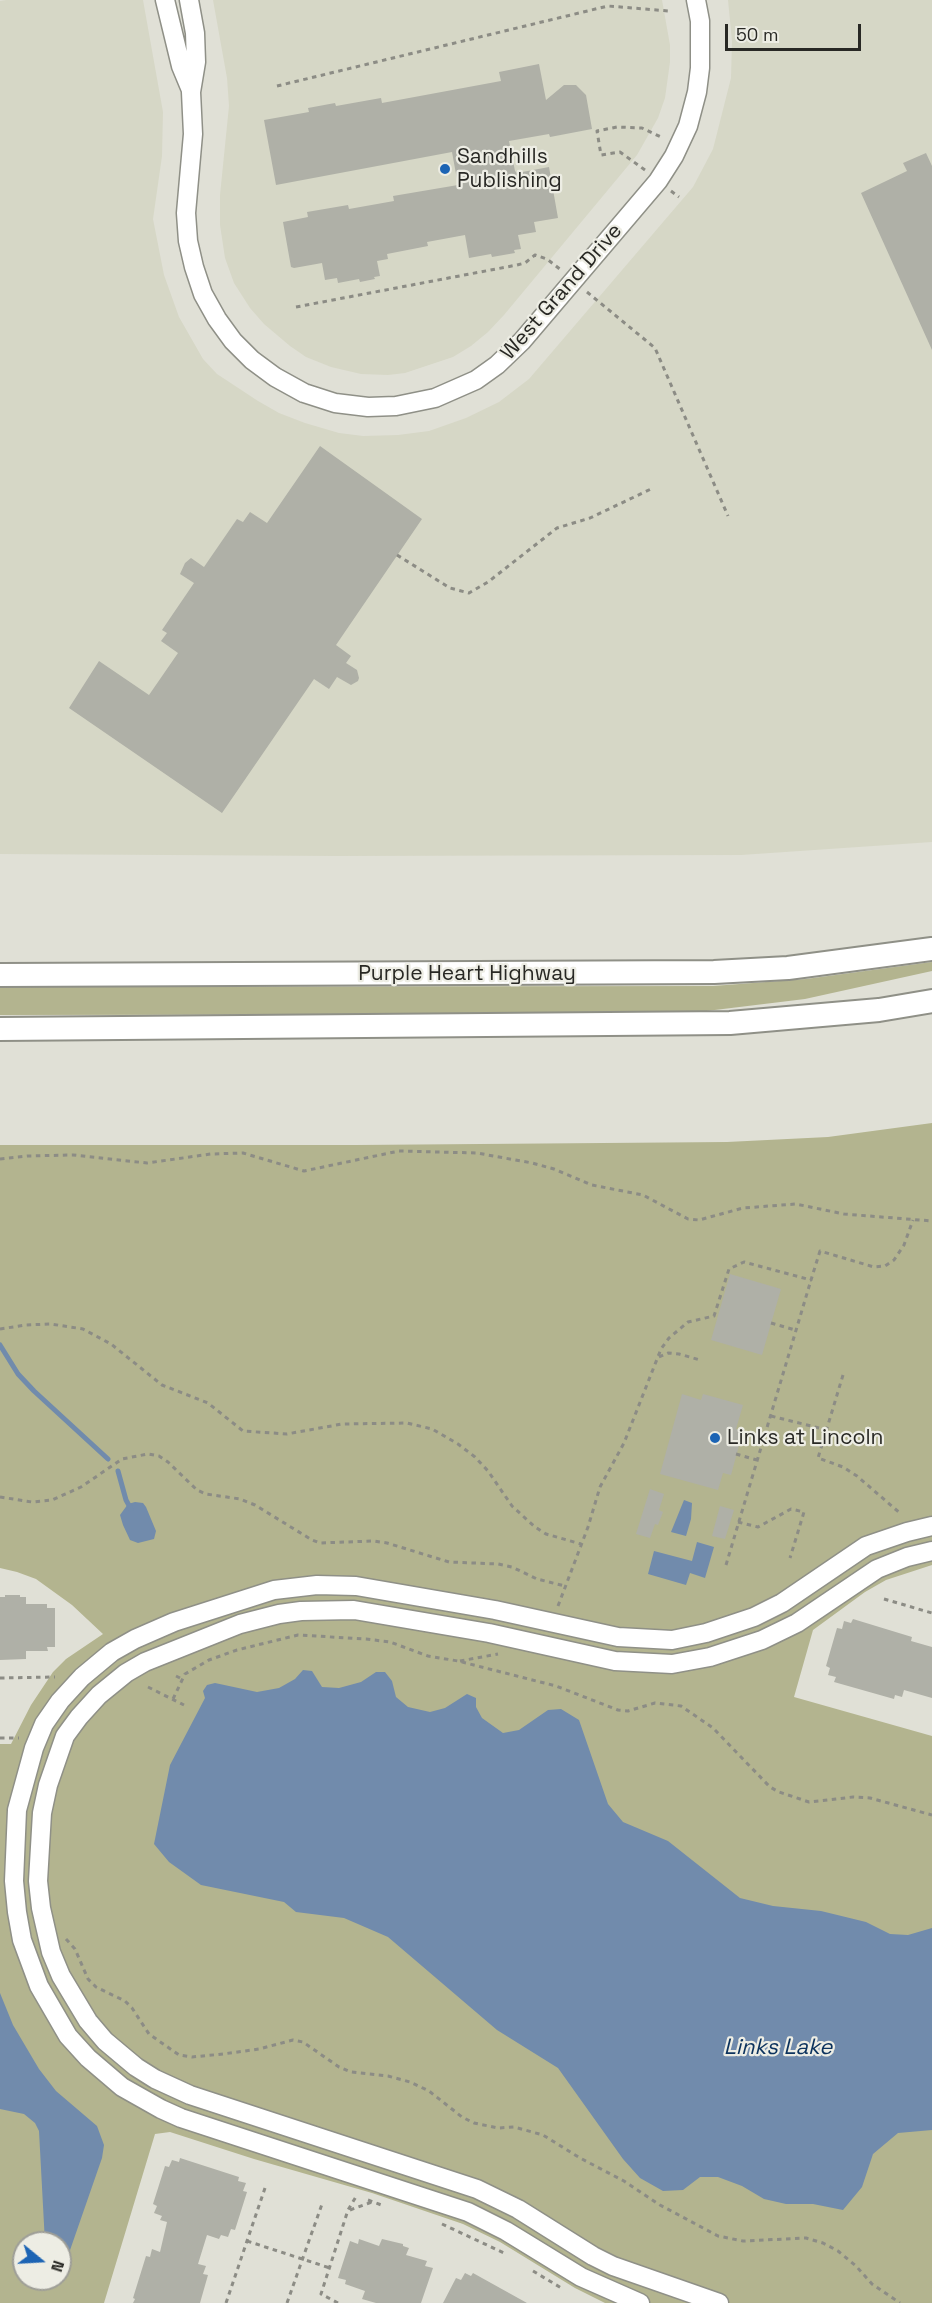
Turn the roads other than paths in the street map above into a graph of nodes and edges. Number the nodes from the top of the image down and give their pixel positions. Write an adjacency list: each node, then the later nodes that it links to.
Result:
1 (165, 0): 4 (street, West Grand Drive)
2 (189, 0): 4 (street, West Grand Drive)
3 (696, 0): 4 (street, West Grand Drive)
4 (192, 92)
5 (932, 949): 6 (main road, Purple Heart Highway)
6 (0, 975)
7 (932, 1001): 8 (main road)
8 (0, 1029)
9 (932, 1526): 15 (street)
10 (932, 1551): 16 (street)
11 (234, 1601): 12 (street); 13 (street); 18 (street)
12 (459, 1603): 14 (street); 15 (street)
13 (240, 1624): 14 (street); 17 (street)
14 (453, 1627): 16 (street)
15 (672, 1640): 16 (street)
16 (672, 1664)
17 (145, 2072): 18 (street); 20 (street)
18 (132, 2093): 19 (street)
19 (640, 2303)
20 (719, 2303)

